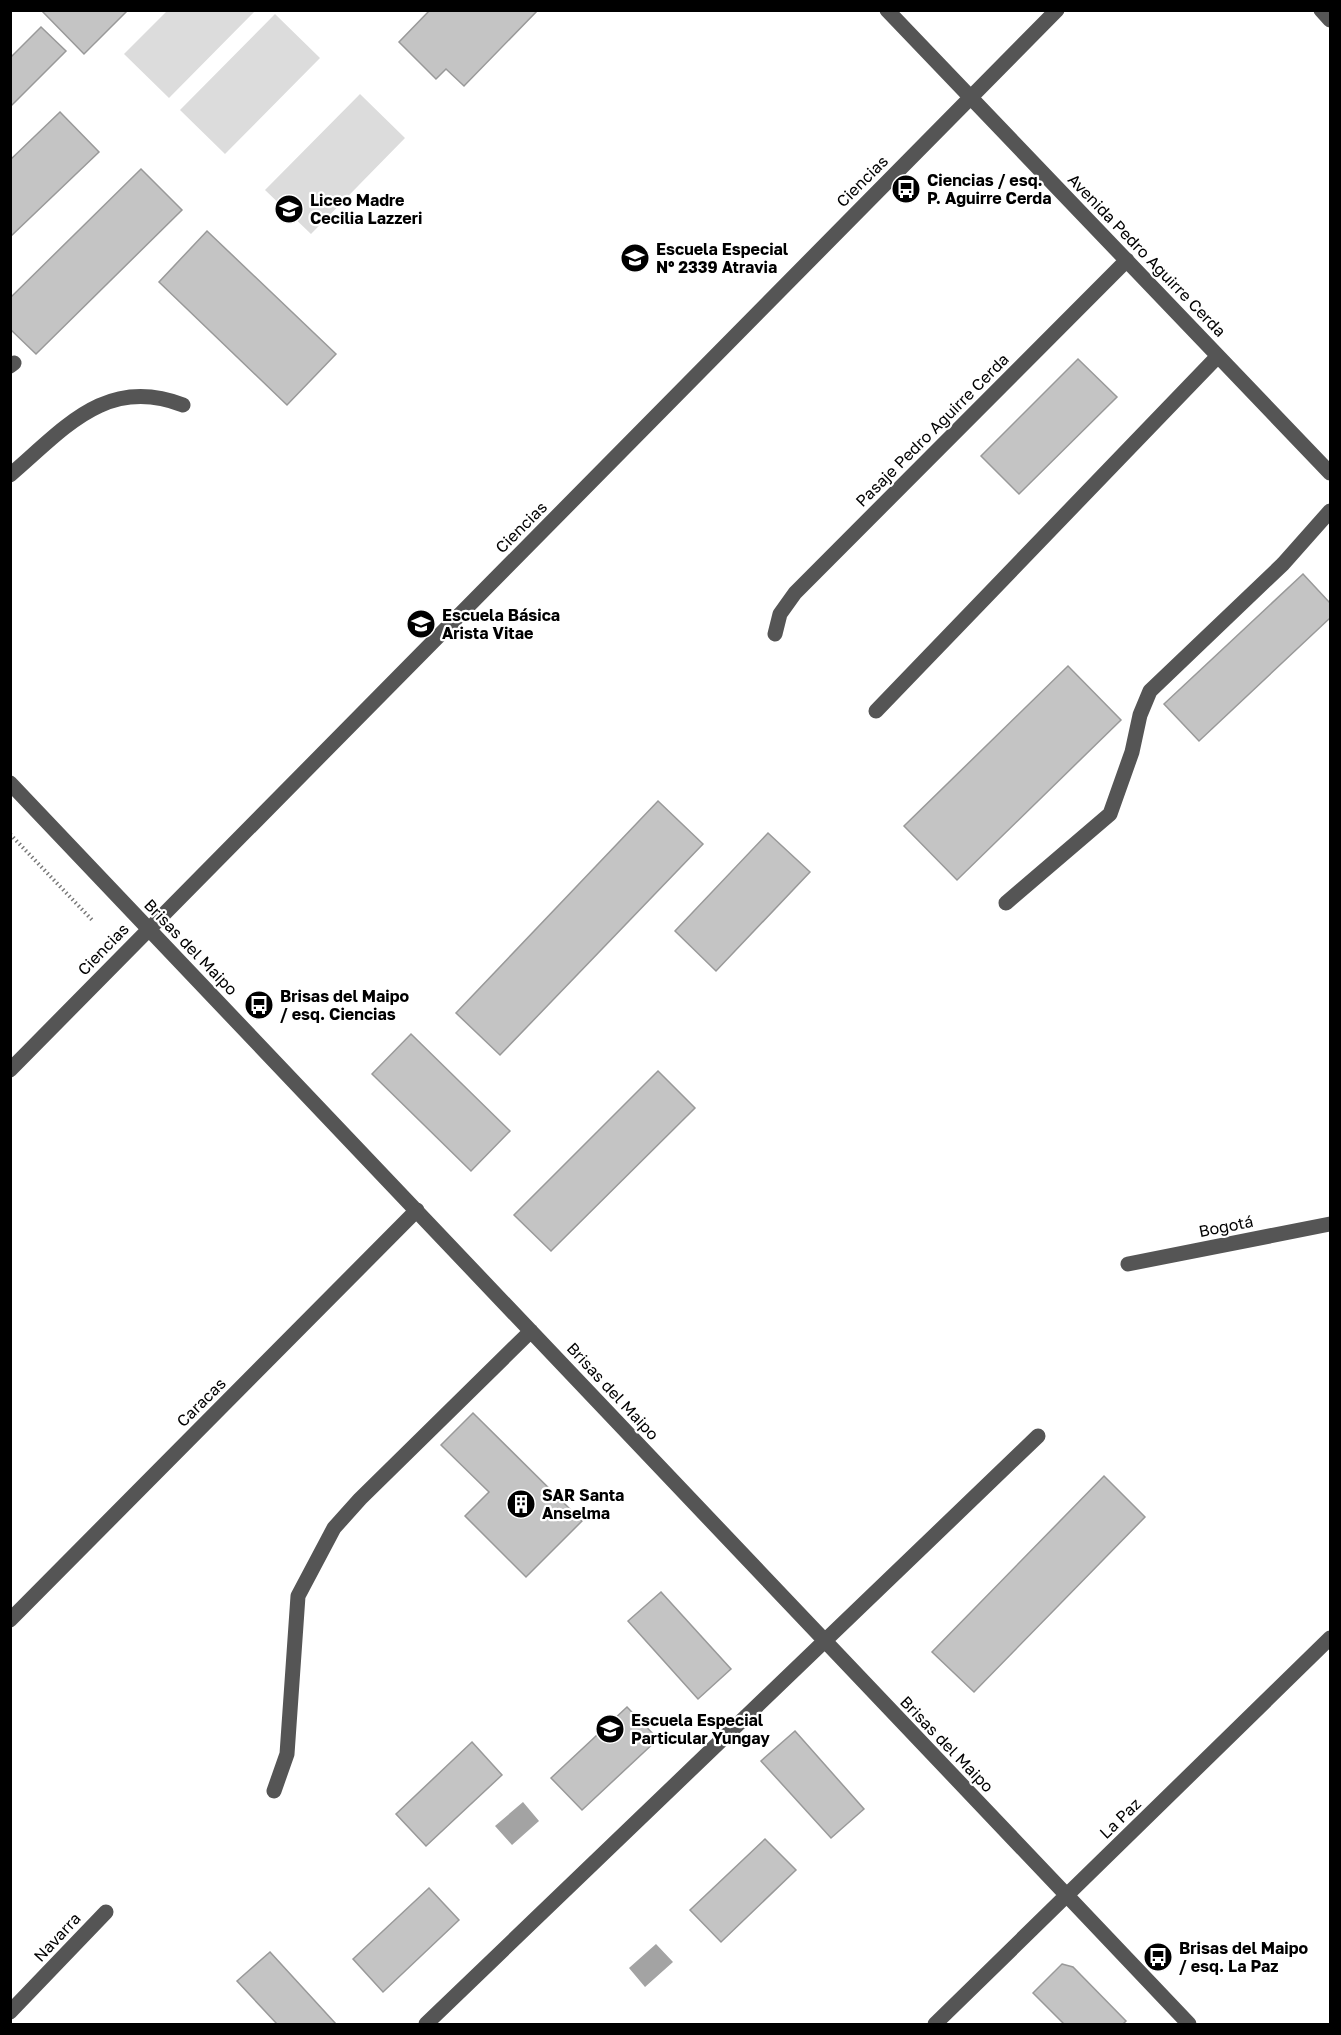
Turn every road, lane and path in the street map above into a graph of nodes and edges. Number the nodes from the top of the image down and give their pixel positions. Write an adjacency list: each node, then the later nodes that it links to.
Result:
1 (887, 10): 5 (street, Avenida Pedro Aguirre Cerda)
2 (1057, 10): 5 (street, Ciencias)
3 (1321, 10): 4 (street)
4 (1330, 20)
5 (971, 98): 6 (street, Avenida Pedro Aguirre Cerda); 18 (street, Ciencias)
6 (1127, 260): 7 (street, Avenida Pedro Aguirre Cerda); 12 (street, Pasaje Pedro Aguirre Cerda)
7 (1218, 356): 9 (street, Avenida Pedro Aguirre Cerda); 13 (street)
8 (183, 405): 10 (street)
9 (1330, 473)
10 (10, 475)
11 (1330, 511): 16 (street)
12 (775, 634)
13 (876, 711)
14 (10, 783): 18 (street, Brisas del Maipo)
15 (10, 834): 17 (path)
16 (1006, 903)
17 (93, 921)
18 (148, 928): 19 (street, Ciencias); 20 (street, Brisas del Maipo)
19 (10, 1070)
20 (417, 1210): 23 (street, Brisas del Maipo); 25 (street, Caracas)
21 (1330, 1224): 22 (street, Bogotá)
22 (1128, 1264)
23 (531, 1331): 27 (street, Brisas del Maipo); 28 (street)
24 (1038, 1436): 27 (street)
25 (10, 1620)
26 (1330, 1638): 29 (street, La Paz)
27 (825, 1641): 29 (street, Brisas del Maipo); 32 (street)
28 (274, 1791)
29 (1066, 1896): 33 (street, La Paz); 34 (street, Brisas del Maipo)
30 (106, 1912): 31 (street, Navarra)
31 (10, 2012)
32 (426, 2025)
33 (935, 2025)
34 (1189, 2025)

